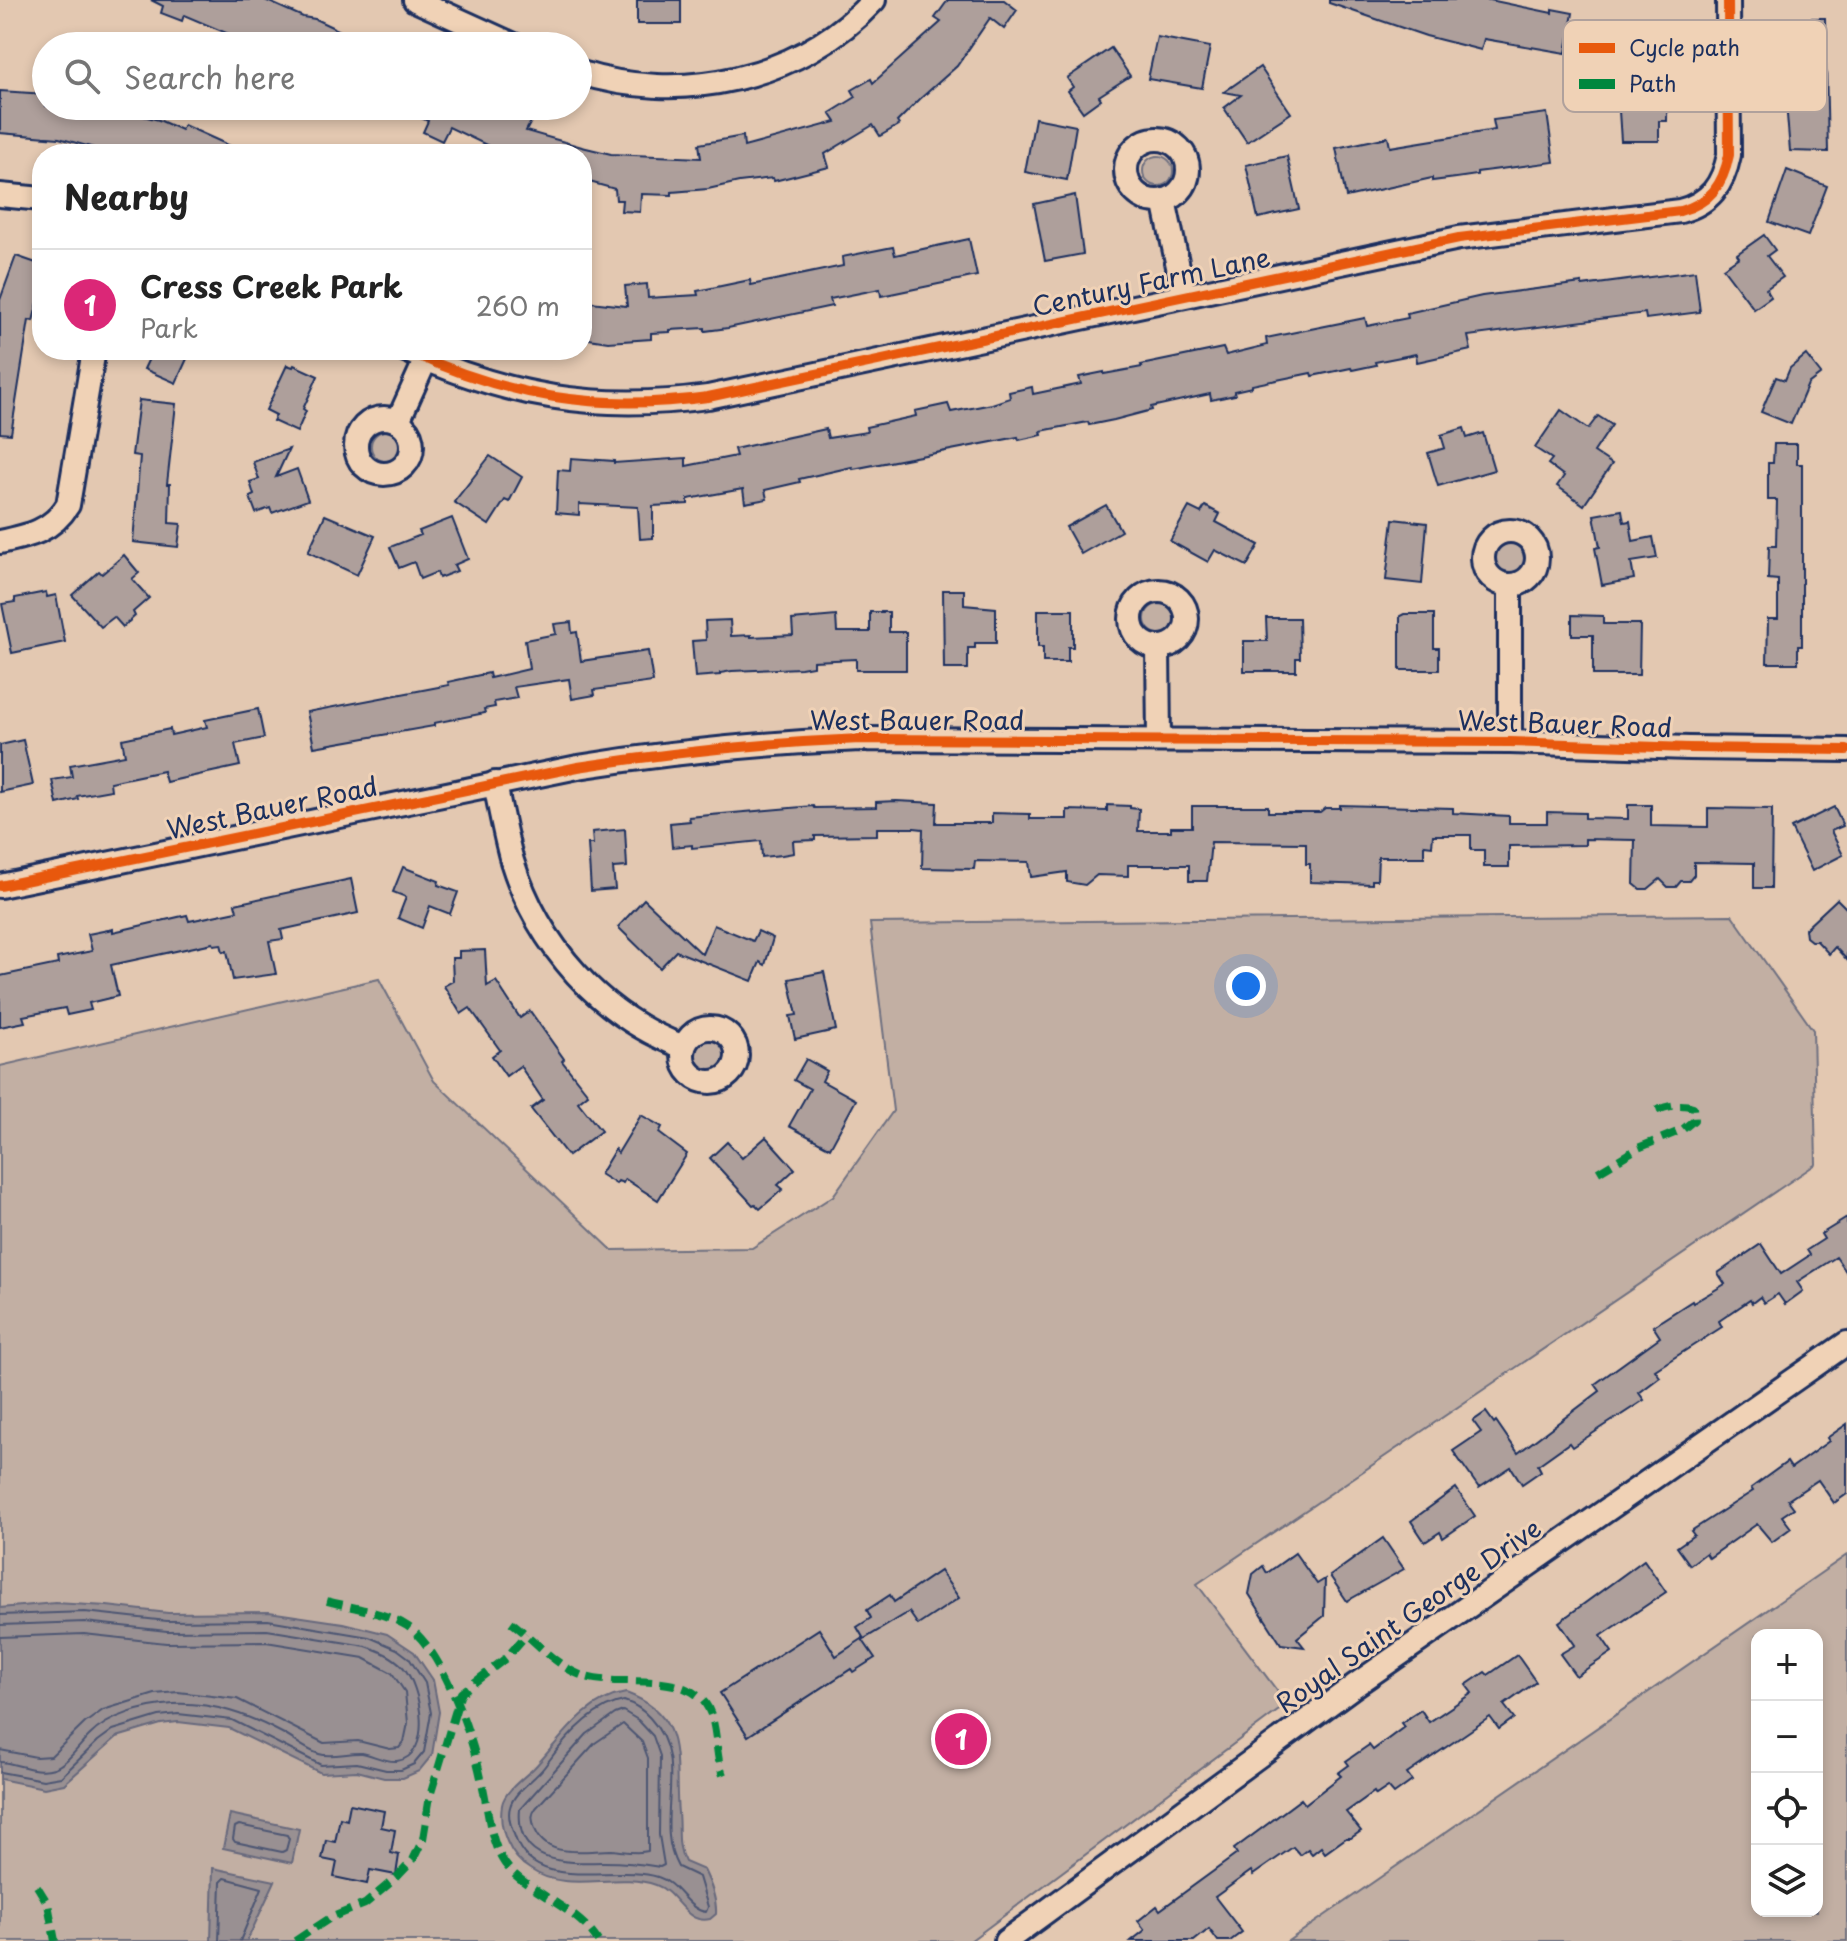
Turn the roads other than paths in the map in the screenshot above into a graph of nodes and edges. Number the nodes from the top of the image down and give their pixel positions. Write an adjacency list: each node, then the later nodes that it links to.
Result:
1 (415, 0): 5 (street)
2 (874, 0): 6 (street)
3 (1728, 0): 4 (street, Century Farm Lane)
4 (1728, 20)
5 (485, 32)
6 (592, 76)
7 (1729, 112): 11 (street, Century Farm Lane)
8 (0, 195): 9 (street)
9 (32, 198)
10 (1164, 200): 11 (street)
11 (1184, 295): 14 (street, Century Farm Lane)
12 (92, 360): 16 (street)
13 (415, 360): 15 (street)
14 (428, 360)
15 (398, 421)
16 (0, 542)
17 (1510, 585): 20 (street)
18 (1158, 647): 19 (street)
19 (1159, 740): 20 (street, West Bauer Road); 22 (street, West Bauer Road)
20 (1510, 742): 21 (street, West Bauer Road)
21 (1847, 750)
22 (495, 783): 23 (street, West Bauer Road); 24 (street)
23 (0, 886)
24 (684, 1047)
25 (1847, 1343): 26 (street, Royal Saint George Drive)
26 (1006, 1941)

